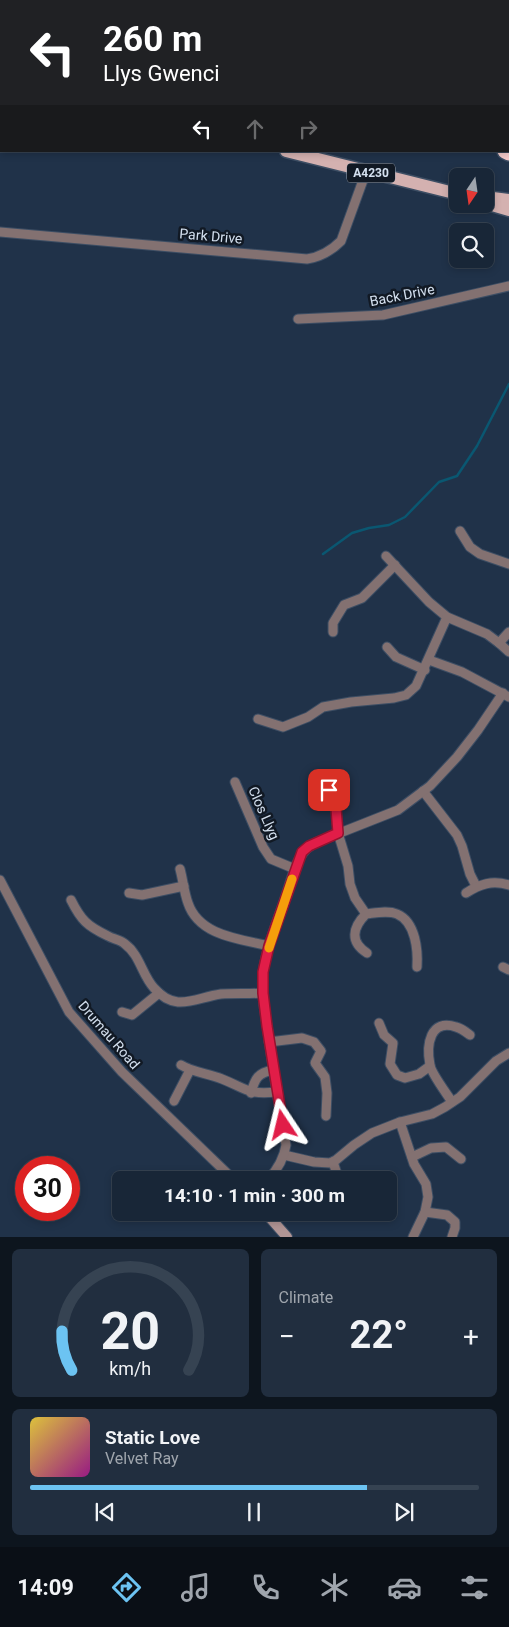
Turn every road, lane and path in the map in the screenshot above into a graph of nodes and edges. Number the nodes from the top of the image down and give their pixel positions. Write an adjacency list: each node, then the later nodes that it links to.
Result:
1 (290, 152): 2 (main road, A4230)
2 (366, 172): 3 (main road, A4230); 8 (street, Park Drive)
3 (449, 192)
4 (494, 198): 5 (main road)
5 (509, 200)
6 (494, 206): 7 (main road)
7 (509, 210)
8 (0, 232)
9 (509, 286): 10 (street, Back Drive)
10 (298, 319)
11 (460, 531): 13 (street)
12 (386, 556): 14 (street)
13 (509, 564)
14 (395, 565): 15 (street); 16 (street)
15 (447, 617): 18 (street); 21 (street)
16 (333, 632)
17 (509, 632): 18 (street)
18 (499, 643): 20 (street)
19 (387, 647): 22 (street)
20 (509, 652)
21 (429, 660): 22 (street); 23 (street)
22 (425, 670): 24 (street)
23 (506, 695): 27 (street)
24 (258, 719)
25 (234, 782): 30 (street, Clos Llyg)
26 (329, 784): 28 (street)
27 (424, 791): 28 (street); 34 (street)
28 (338, 833): 30 (street); 38 (street)
29 (180, 869): 33 (street)
30 (295, 869): 39 (street)
31 (0, 880): 63 (street, Drumau Road)
32 (509, 885): 34 (street)
33 (184, 886): 35 (street); 39 (street)
34 (476, 886): 36 (street)
35 (129, 893)
36 (466, 893)
37 (71, 900): 42 (street)
38 (366, 914): 40 (street); 41 (street)
39 (269, 946): 43 (street)
40 (367, 953)
41 (417, 967)
42 (159, 993): 43 (street); 44 (street)
43 (263, 993): 47 (street)
44 (122, 1012)
45 (379, 1022): 50 (street)
46 (470, 1035): 50 (street)
47 (269, 1042): 52 (street); 57 (street)
48 (509, 1053): 56 (street)
49 (181, 1065): 51 (street)
50 (430, 1066): 56 (street)
51 (190, 1070): 54 (street); 55 (street)
52 (273, 1070): 53 (street); 54 (street)
53 (277, 1092): 54 (street); 59 (street)
54 (251, 1093)
55 (174, 1101)
56 (452, 1102): 58 (street)
57 (326, 1116)
58 (400, 1122): 60 (street); 62 (street)
59 (284, 1156): 62 (street); 64 (street)
60 (412, 1157): 61 (street); 66 (street)
61 (461, 1159)
62 (333, 1162): 65 (street)
63 (225, 1171)
64 (276, 1171)
65 (336, 1171)
66 (425, 1212): 69 (street); 70 (street)
67 (273, 1221): 68 (street)
68 (287, 1237)
69 (413, 1237)
70 (452, 1237)

